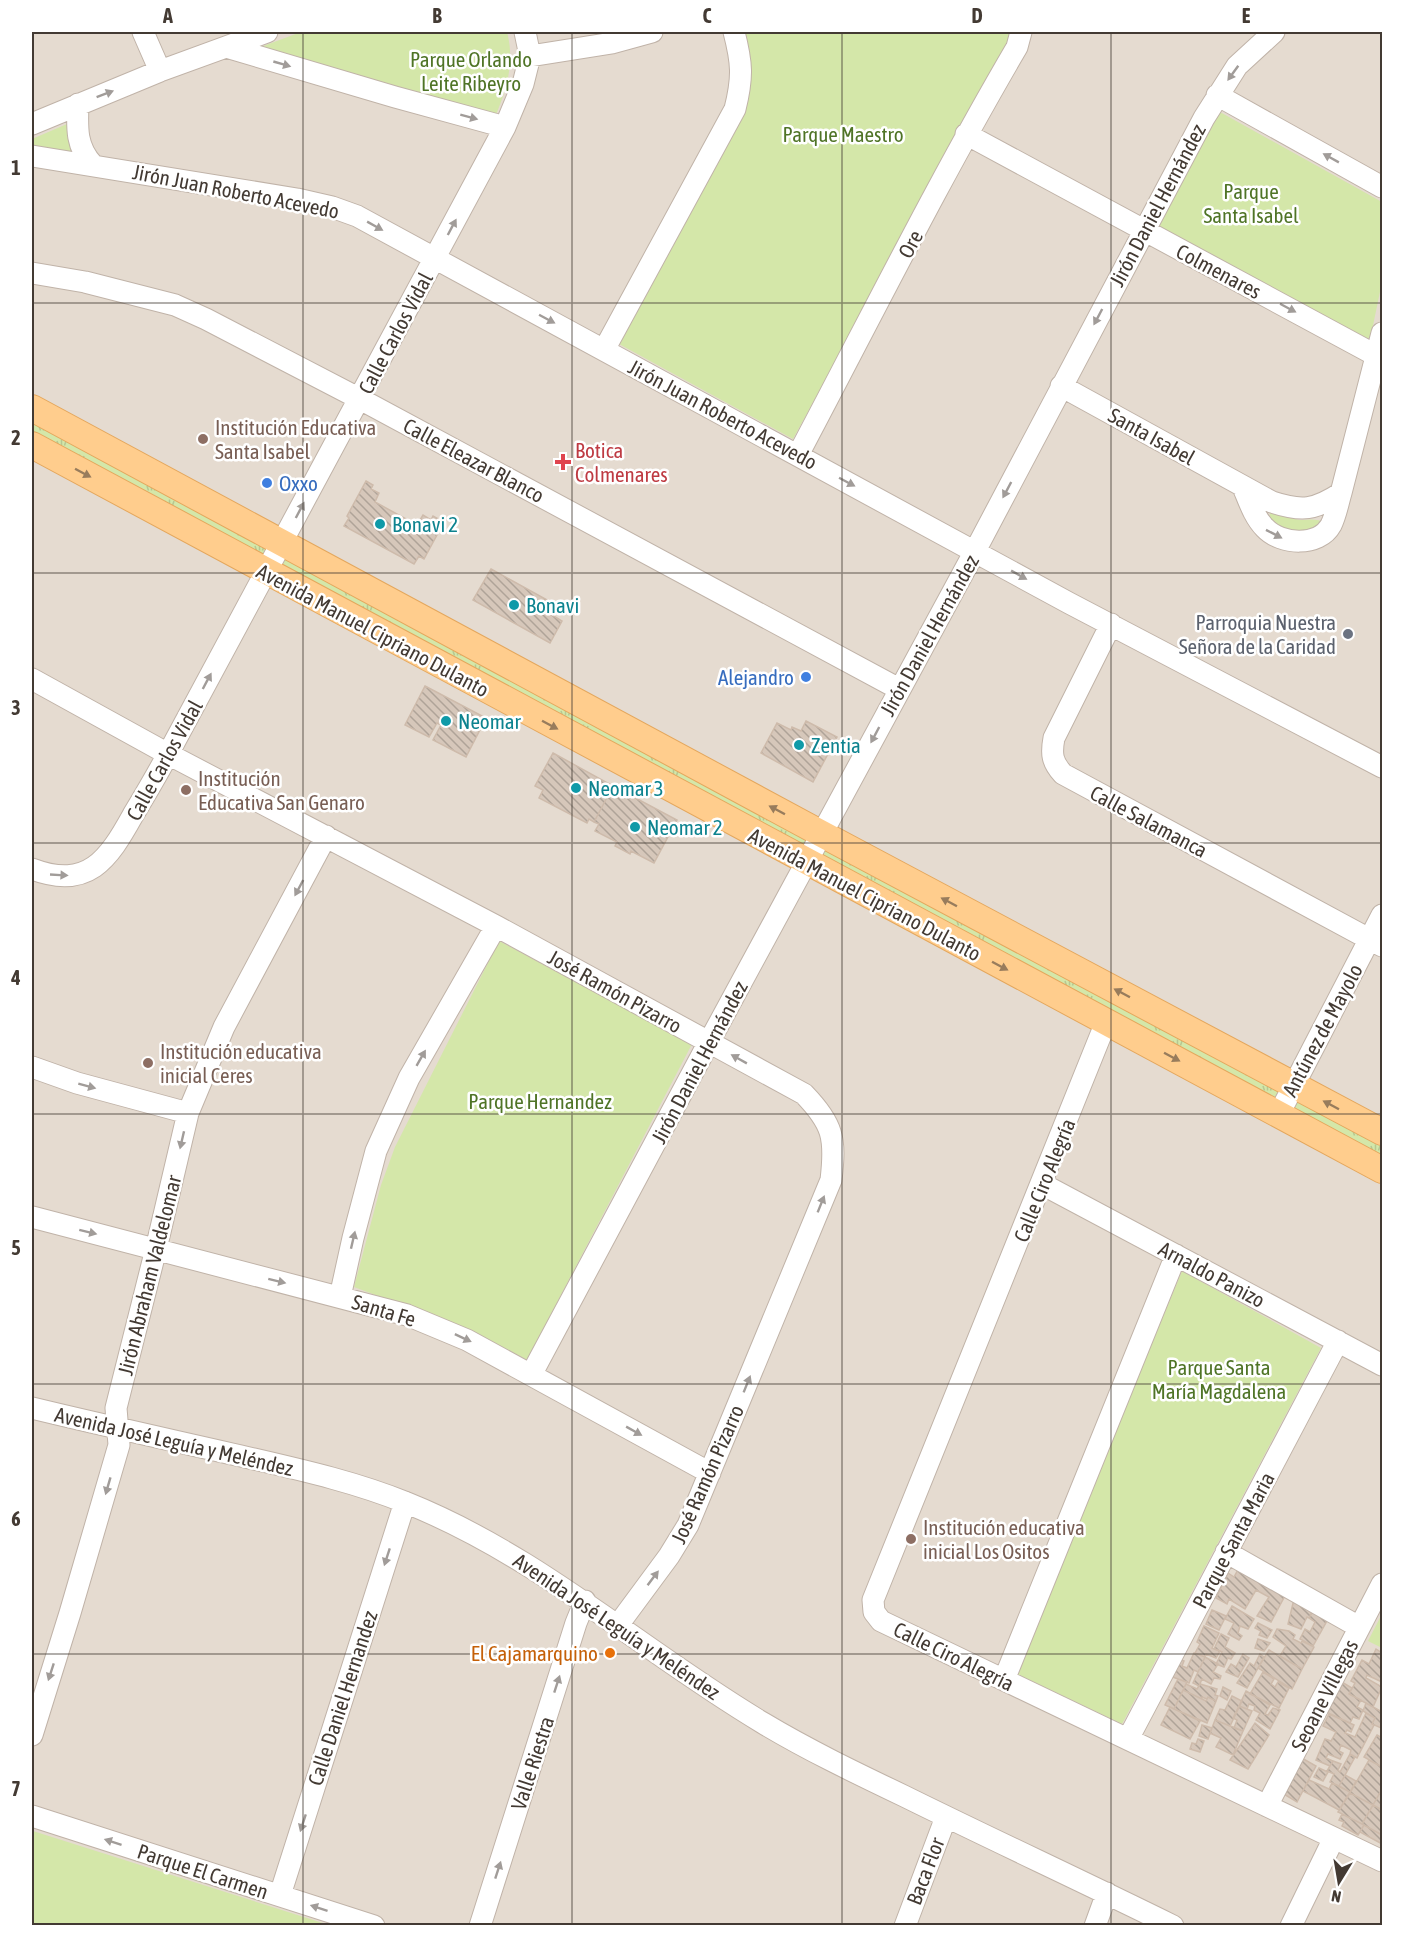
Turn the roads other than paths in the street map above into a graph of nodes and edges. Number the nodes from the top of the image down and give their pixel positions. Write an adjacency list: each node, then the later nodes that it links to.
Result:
1 (143, 32): 10 (street)
2 (267, 32): 8 (street)
3 (525, 32): 9 (street, Calle Carlos Vidal)
4 (652, 32): 9 (street)
5 (734, 32): 23 (street)
6 (1021, 32): 15 (street, Ore)
7 (1274, 32): 11 (street, Jirón Daniel Hernández, one-way to 11)
8 (225, 47): 10 (street); 14 (street, one-way to 14)
9 (530, 56): 14 (street, Calle Carlos Vidal)
10 (160, 71): 12 (street, one-way to 10)
11 (1217, 95): 18 (street, one-way to 11); 19 (street, Jirón Daniel Hernández)
12 (78, 104): 13 (street); 17 (street)
13 (32, 124)
14 (505, 127): 20 (street, Calle Carlos Vidal, one-way to 14)
15 (966, 134): 19 (street, Colmenares); 29 (street, Ore)
16 (32, 156): 17 (street, Jirón Juan Roberto Acevedo)
17 (93, 165): 20 (street, Jirón Juan Roberto Acevedo, one-way to 20)
18 (1383, 187)
19 (1143, 231): 24 (street, Colmenares, one-way to 24); 25 (street, Jirón Daniel Hernández, one-way to 25)
20 (434, 259): 23 (street, Jirón Juan Roberto Acevedo, one-way to 23); 26 (street, Calle Carlos Vidal)
21 (32, 273): 26 (street, Calle Eleazar Blanco)
22 (1383, 333): 24 (street)
23 (604, 350): 29 (street, Jirón Juan Roberto Acevedo)
24 (1377, 356): 31 (street)
25 (1061, 386): 30 (street, Santa Isabel); 33 (street, Jirón Daniel Hernández, one-way to 33)
26 (360, 399): 32 (street, Calle Carlos Vidal, one-way to 26); 37 (street, Calle Eleazar Blanco)
27 (32, 408): 32 (main road, Avenida Manuel Cipriano Dulanto)
28 (32, 445): 34 (main road, Avenida Manuel Cipriano Dulanto, one-way to 34)
29 (798, 455): 33 (street, Jirón Juan Roberto Acevedo, one-way to 33)
30 (1243, 487): 31 (street, Santa Isabel); 31 (street, one-way to 31)
31 (1341, 493)
32 (281, 543): 34 (street, Calle Carlos Vidal); 40 (main road, Avenida Manuel Cipriano Dulanto, one-way to 32)
33 (975, 551): 35 (street, Jirón Juan Roberto Acevedo, one-way to 35); 37 (street, Jirón Daniel Hernández)
34 (265, 572): 38 (street, Calle Carlos Vidal, one-way to 34); 42 (main road, Avenida Manuel Cipriano Dulanto, one-way to 42)
35 (1111, 624): 39 (street, Jirón Juan Roberto Acevedo); 46 (street, Calle Salamanca)
36 (32, 679): 38 (street, José Ramón Pizarro)
37 (899, 689): 40 (street, Jirón Daniel Hernández, one-way to 40)
38 (168, 754): 41 (street, José Ramón Pizarro); 43 (street, Calle Carlos Vidal, one-way to 38)
39 (1383, 767)
40 (822, 834): 42 (street, Jirón Daniel Hernández); 50 (main road, Avenida Manuel Cipriano Dulanto, one-way to 40)
41 (326, 836): 45 (street, José Ramón Pizarro); 51 (street, Jirón Abraham Valdelomar, one-way to 51)
42 (807, 862): 47 (main road, Avenida Manuel Cipriano Dulanto, one-way to 47); 48 (street, Jirón Daniel Hernández)
43 (32, 869)
44 (1383, 915): 46 (street, Antúnez de Mayolo)
45 (496, 926): 48 (street, José Ramón Pizarro); 59 (street, one-way to 45)
46 (1376, 942): 50 (street, Antúnez de Mayolo)
47 (1106, 1022): 52 (main road, Avenida Manuel Cipriano Dulanto, one-way to 52); 55 (street, Calle Ciro Alegría)
48 (709, 1042): 62 (street, Jirón Daniel Hernández); 65 (street, José Ramón Pizarro, one-way to 48)
49 (32, 1067): 51 (street, one-way to 51)
50 (1294, 1085): 52 (street, Antúnez de Mayolo); 53 (main road, Avenida Manuel Cipriano Dulanto, one-way to 50)
51 (188, 1113): 57 (street, Jirón Abraham Valdelomar, one-way to 57)
52 (1279, 1114): 54 (main road, Avenida Manuel Cipriano Dulanto)
53 (1383, 1132)
54 (1383, 1170)
55 (1042, 1184): 58 (street, Arnaldo Panizo); 72 (street, Calle Ciro Alegría)
56 (32, 1217): 57 (street, Santa Fe, one-way to 57)
57 (156, 1249): 59 (street, Santa Fe, one-way to 59); 64 (street, Jirón Abraham Valdelomar)
58 (1176, 1255): 60 (street, Arnaldo Panizo); 72 (street)
59 (340, 1297): 62 (street, Santa Fe, one-way to 62)
60 (1338, 1341): 61 (street, Arnaldo Panizo); 67 (street, Parque Santa Maria)
61 (1383, 1365)
62 (531, 1376): 65 (street, Santa Fe, one-way to 65)
63 (32, 1408): 64 (street, Avenida José Leguía y Meléndez)
64 (118, 1429): 66 (street, Avenida José Leguía y Meléndez); 73 (street, Jirón Abraham Valdelomar, one-way to 73)
65 (710, 1473): 70 (street, José Ramón Pizarro, one-way to 65)
66 (405, 1502): 69 (street, Avenida José Leguía y Meléndez); 81 (street, Calle Daniel Hernandez, one-way to 81)
67 (1226, 1552): 71 (street); 74 (street, Parque Santa Maria)
68 (1383, 1584): 71 (street, Seoane Villegas)
69 (585, 1601): 70 (street, Avenida José Leguía y Meléndez); 83 (street, Valle Riestra, one-way to 69)
70 (618, 1624): 77 (street, Avenida José Leguía y Meléndez)
71 (1359, 1627): 75 (street, Seoane Villegas)
72 (1004, 1680): 74 (street, Calle Ciro Alegría)
73 (32, 1735)
74 (1128, 1739): 75 (street, Calle Ciro Alegría)
75 (1268, 1806): 78 (street, Calle Ciro Alegría)
76 (32, 1816): 81 (street, Parque El Carmen, one-way to 76)
77 (946, 1817): 80 (street, Avenida José Leguía y Meléndez); 84 (street, Baca Flor)
78 (1334, 1838): 79 (street, Calle Ciro Alegría); 87 (street)
79 (1383, 1861)
80 (1107, 1893): 85 (street); 86 (street, Avenida José Leguía y Meléndez)
81 (280, 1895): 82 (street, Parque El Carmen, one-way to 81)
82 (374, 1926)
83 (480, 1926)
84 (905, 1926)
85 (1095, 1926)
86 (1173, 1926)
87 (1292, 1926)

